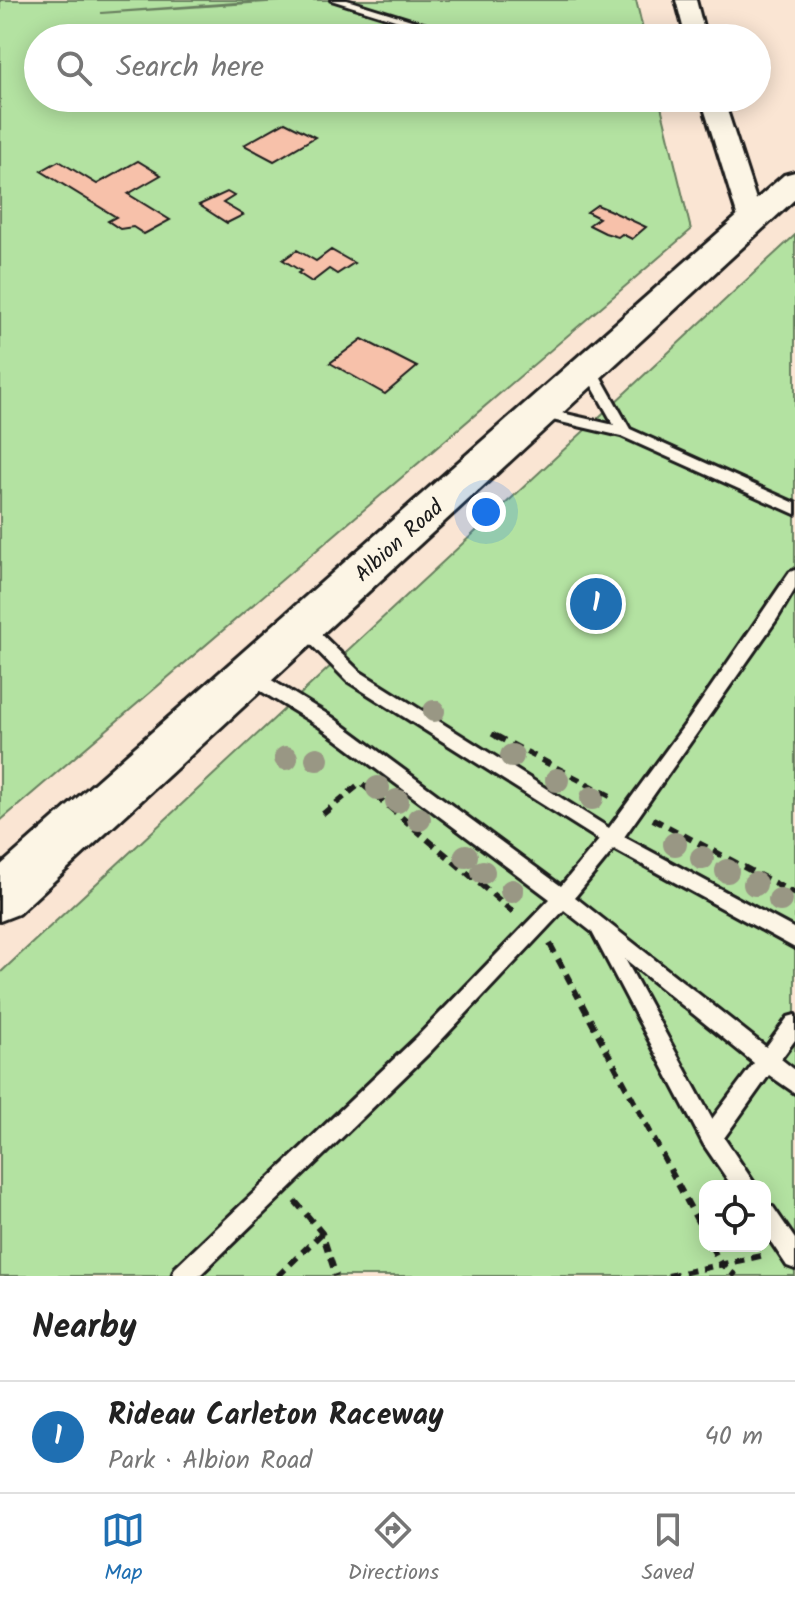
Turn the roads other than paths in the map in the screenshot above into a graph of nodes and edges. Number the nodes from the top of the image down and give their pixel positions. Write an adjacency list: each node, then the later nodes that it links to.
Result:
1 (336, 0): 3 (lane)
2 (686, 0): 4 (street)
3 (417, 24)
4 (692, 24)
5 (716, 112): 7 (street)
6 (795, 182): 7 (main road, Albion Road)
7 (751, 221): 8 (main road, Albion Road)
8 (589, 368): 9 (main road, Albion Road); 10 (lane)
9 (540, 413): 10 (lane); 13 (main road, Albion Road)
10 (625, 432): 11 (lane)
11 (795, 509)
12 (795, 576): 15 (lane)
13 (303, 626): 14 (main road, Albion Road); 15 (lane)
14 (248, 674): 16 (main road, Albion Road); 17 (lane)
15 (612, 839): 17 (lane); 19 (lane)
16 (0, 898)
17 (563, 898): 18 (lane); 27 (lane)
18 (596, 924): 21 (lane); 23 (lane)
19 (795, 939)
20 (795, 1024): 21 (lane)
21 (768, 1061): 22 (lane); 23 (lane)
22 (795, 1083)
23 (711, 1138): 24 (lane)
24 (741, 1180)
25 (771, 1224): 26 (lane)
26 (792, 1254)
27 (183, 1276)

